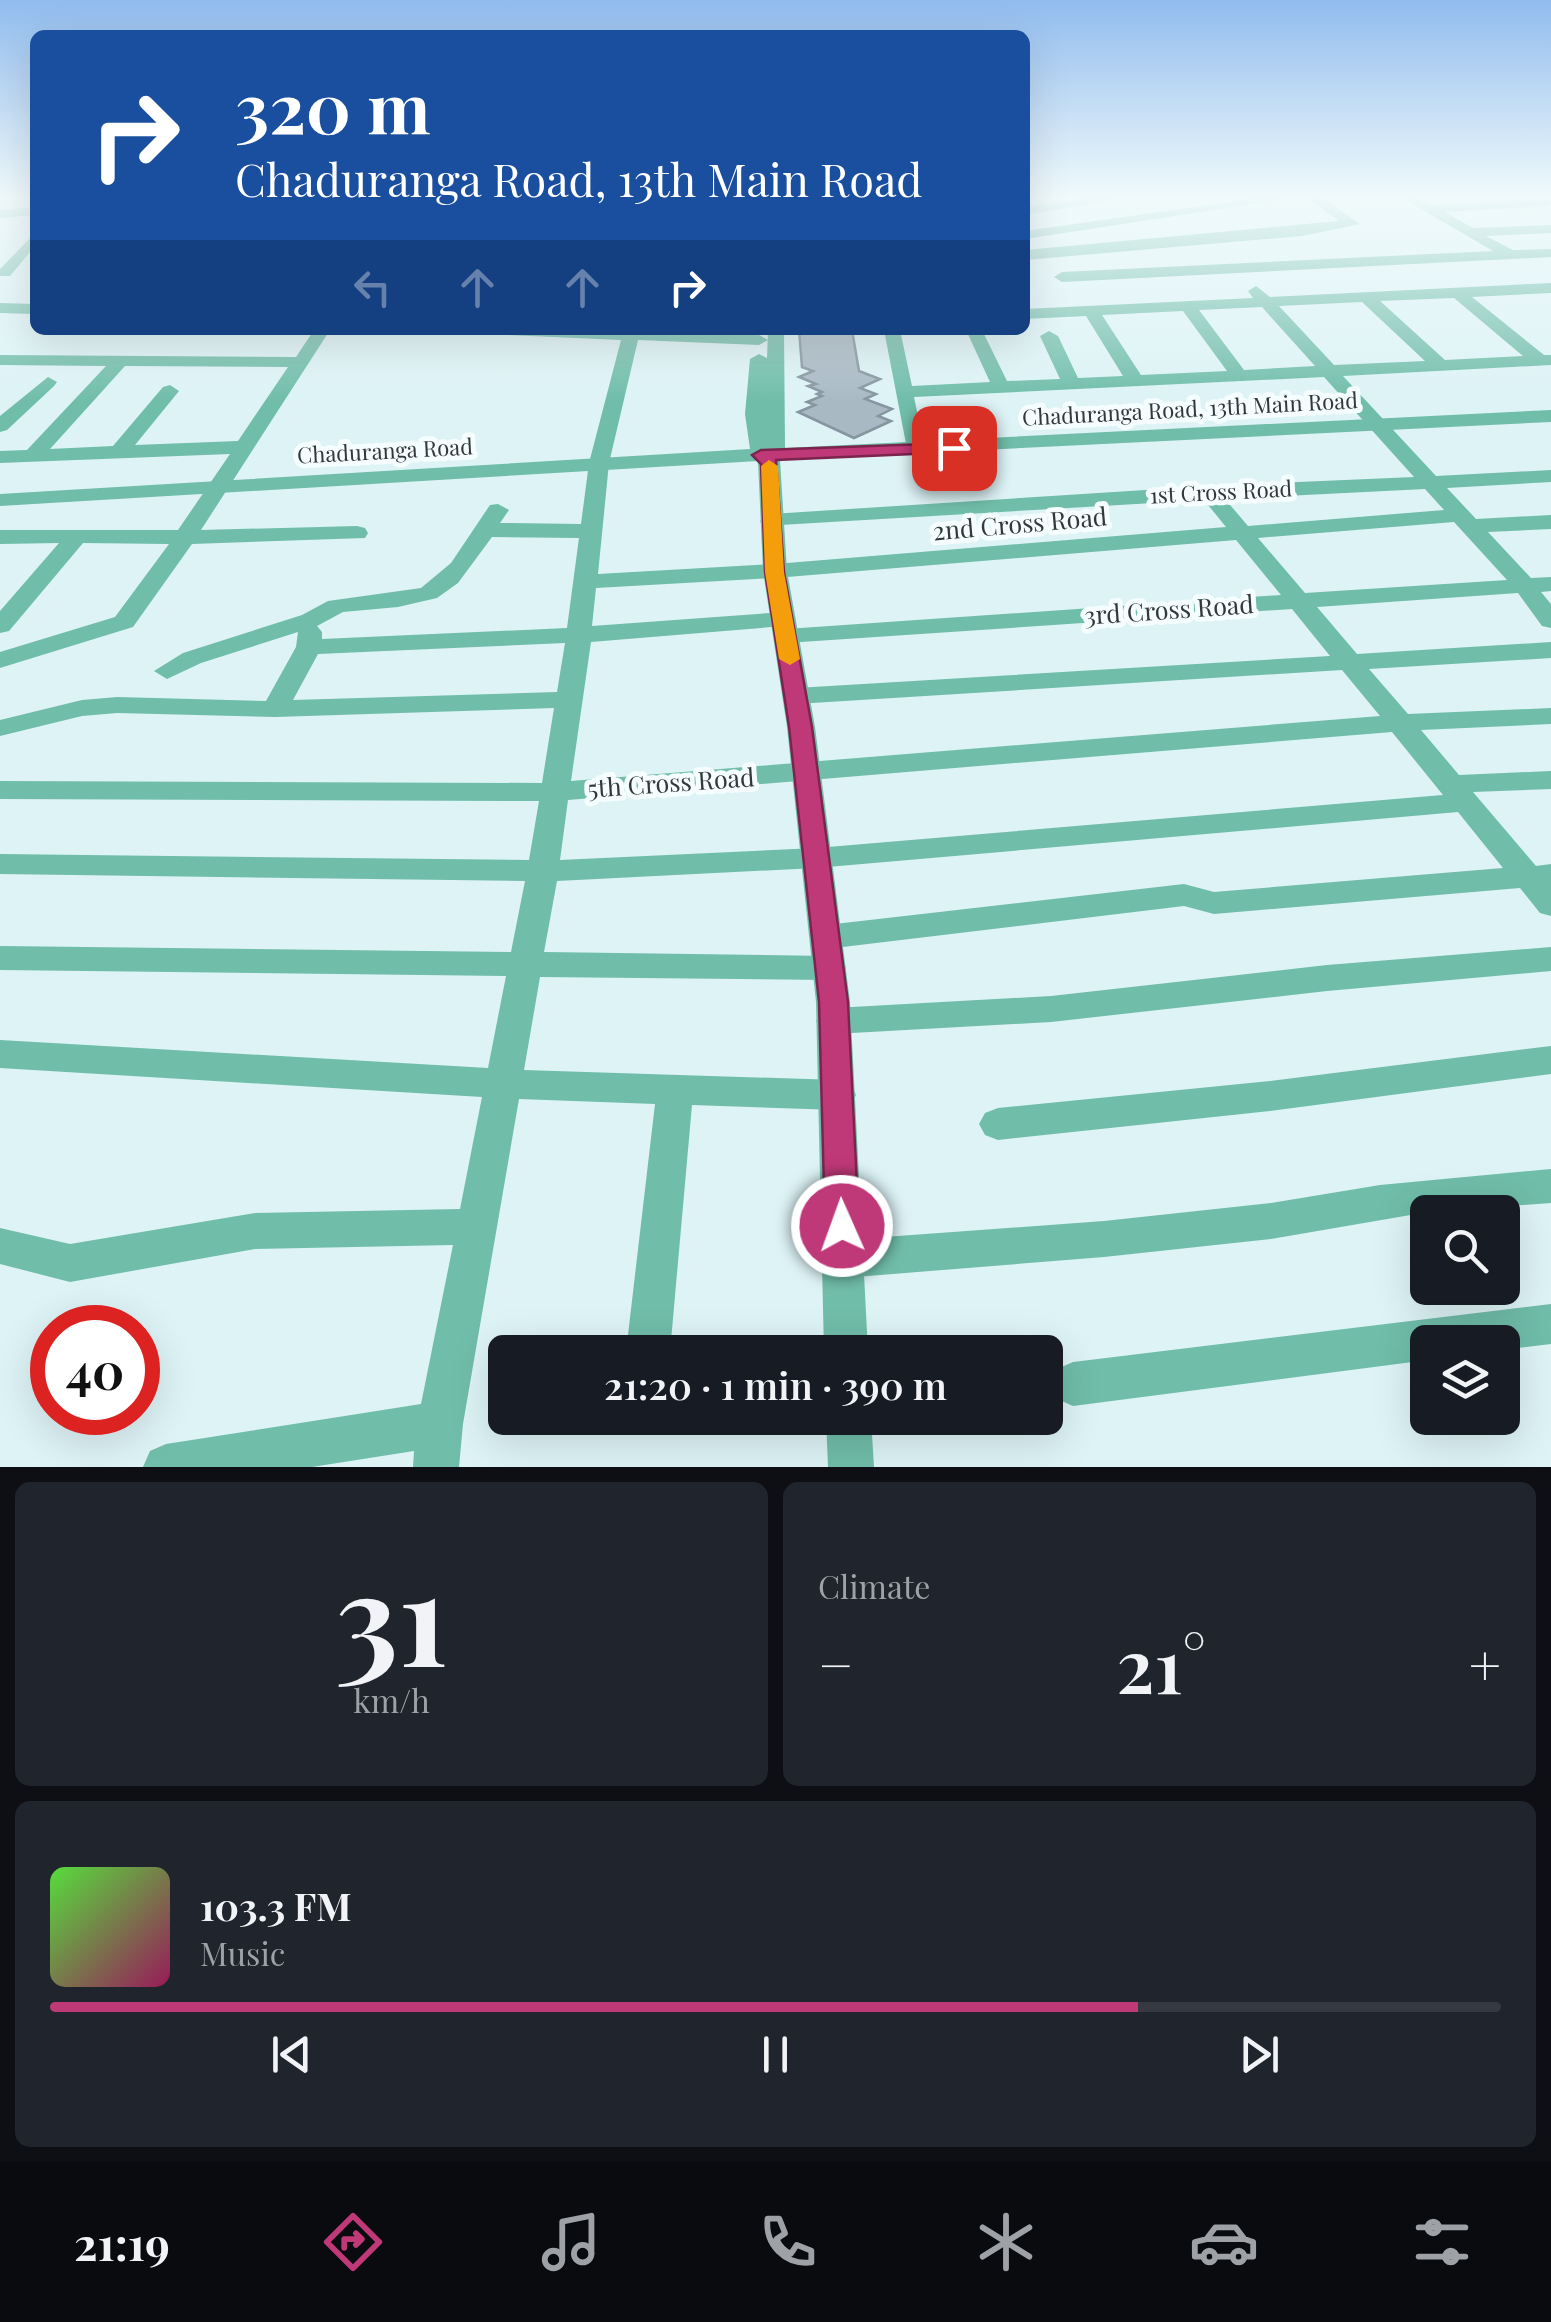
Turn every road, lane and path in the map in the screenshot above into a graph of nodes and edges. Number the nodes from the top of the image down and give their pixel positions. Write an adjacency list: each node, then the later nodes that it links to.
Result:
1 (1146, 265): 6 (street)
2 (1310, 265): 3 (street)
3 (1232, 270): 6 (street); 12 (street)
4 (30, 272): 5 (street)
5 (2, 273)
6 (1156, 274): 7 (street)
7 (1062, 278)
8 (1551, 288): 9 (street)
9 (1458, 292): 10 (street); 26 (street)
10 (1365, 296): 12 (street); 29 (street)
11 (1030, 297): 18 (street)
12 (1266, 300): 13 (street); 30 (street)
13 (1187, 305): 16 (street); 31 (street)
14 (0, 308): 15 (street)
15 (30, 309)
16 (1091, 311): 18 (street); 32 (street)
17 (1030, 314): 18 (street)
18 (1044, 314)
19 (319, 335): 27 (street)
20 (632, 335): 47 (street)
21 (765, 335): 46 (street)
22 (893, 335): 37 (street)
23 (976, 335): 35 (street)
24 (1049, 336): 34 (street)
25 (0, 360): 28 (street)
26 (1545, 361): 29 (street)
27 (304, 362): 28 (street); 41 (street)
28 (118, 364): 44 (street)
29 (1441, 366): 30 (street)
30 (1326, 370): 31 (street); 39 (street)
31 (1239, 374): 32 (street)
32 (1135, 380): 34 (street)
33 (48, 382): 40 (street)
34 (1070, 383): 35 (street)
35 (1001, 387): 37 (street)
36 (170, 391): 43 (street)
37 (905, 392): 42 (street)
38 (1551, 416): 39 (street, Chaduranga Road, 13th Main Road)
39 (1376, 423): 42 (street, Chaduranga Road, 13th Main Road); 49 (street)
40 (0, 426)
41 (245, 447): 43 (street); 50 (street)
42 (915, 450): 46 (street, Chaduranga Road, 13th Main Road)
43 (120, 452): 44 (street)
44 (33, 456): 45 (street)
45 (0, 457)
46 (768, 458): 47 (street, Chaduranga Road); 54 (street)
47 (600, 463): 50 (street, Chaduranga Road); 58 (street)
48 (1551, 476): 49 (street, 1st Cross Road)
49 (1429, 482): 51 (street, 1st Cross Road); 55 (street)
50 (218, 486): 52 (street, Chaduranga Road); 62 (street)
51 (1208, 492): 54 (street, 1st Cross Road); 60 (street)
52 (0, 500)
53 (498, 510): 57 (street)
54 (771, 521): 64 (street)
55 (1464, 521): 56 (street, 2nd Cross Road); 60 (street, 2nd Cross Road); 67 (street)
56 (1551, 522)
57 (484, 530): 58 (street); 69 (street)
58 (592, 530): 65 (street)
59 (357, 533): 62 (street)
60 (1244, 534): 64 (street, 2nd Cross Road); 68 (street)
61 (77, 536): 62 (street); 63 (street); 71 (street)
62 (186, 536): 76 (street)
63 (0, 537)
64 (775, 572): 65 (street, 2nd Cross Road); 72 (street)
65 (586, 582): 73 (street)
66 (1551, 584): 67 (street, 3rd Cross Road)
67 (1524, 585): 68 (street, 3rd Cross Road); 70 (street)
68 (1297, 602): 72 (street, 3rd Cross Road); 77 (street)
69 (310, 620): 74 (street); 78 (street)
70 (1551, 622)
71 (0, 626)
72 (785, 627): 73 (street, 3rd Cross Road); 79 (street)
73 (579, 635): 74 (street, 3rd Cross Road); 80 (street)
74 (309, 647): 81 (street)
75 (1551, 650): 77 (street)
76 (0, 660)
77 (1346, 660): 79 (street); 83 (street)
78 (167, 671)
79 (796, 696): 85 (street)
80 (569, 700): 81 (street); 88 (street)
81 (275, 709): 84 (street)
82 (1551, 716): 83 (street, 5th Cross Road)
83 (1400, 723): 85 (street, 5th Cross Road); 89 (street)
84 (0, 728)
85 (806, 772): 88 (street, 5th Cross Road); 90 (street)
86 (1551, 780): 89 (street)
87 (0, 790): 88 (street, 5th Cross Road)
88 (555, 792): 92 (street)
89 (1460, 793): 90 (street); 93 (street)
90 (816, 858): 92 (street); 95 (street)
91 (0, 864): 92 (street)
92 (542, 872): 98 (street)
93 (1540, 876): 94 (street); 95 (street)
94 (1551, 905)
95 (828, 952): 98 (street); 99 (street)
96 (0, 958): 98 (street)
97 (1551, 958): 99 (street)
98 (526, 964): 102 (street)
99 (834, 1021): 104 (street)
100 (0, 1054): 102 (street)
101 (1551, 1060): 105 (street)
102 (505, 1084): 103 (street); 107 (street)
103 (675, 1090): 104 (street); 111 (street)
104 (838, 1095): 109 (street)
105 (998, 1124)
106 (1551, 1186): 109 (street)
107 (478, 1227): 108 (street); 115 (street)
108 (0, 1246)
109 (843, 1259): 112 (street)
110 (1551, 1324): 113 (street)
111 (650, 1335)
112 (845, 1335)
113 (1073, 1384)
114 (849, 1435): 117 (street)
115 (438, 1446): 116 (street)
116 (166, 1467)
117 (850, 1467)

